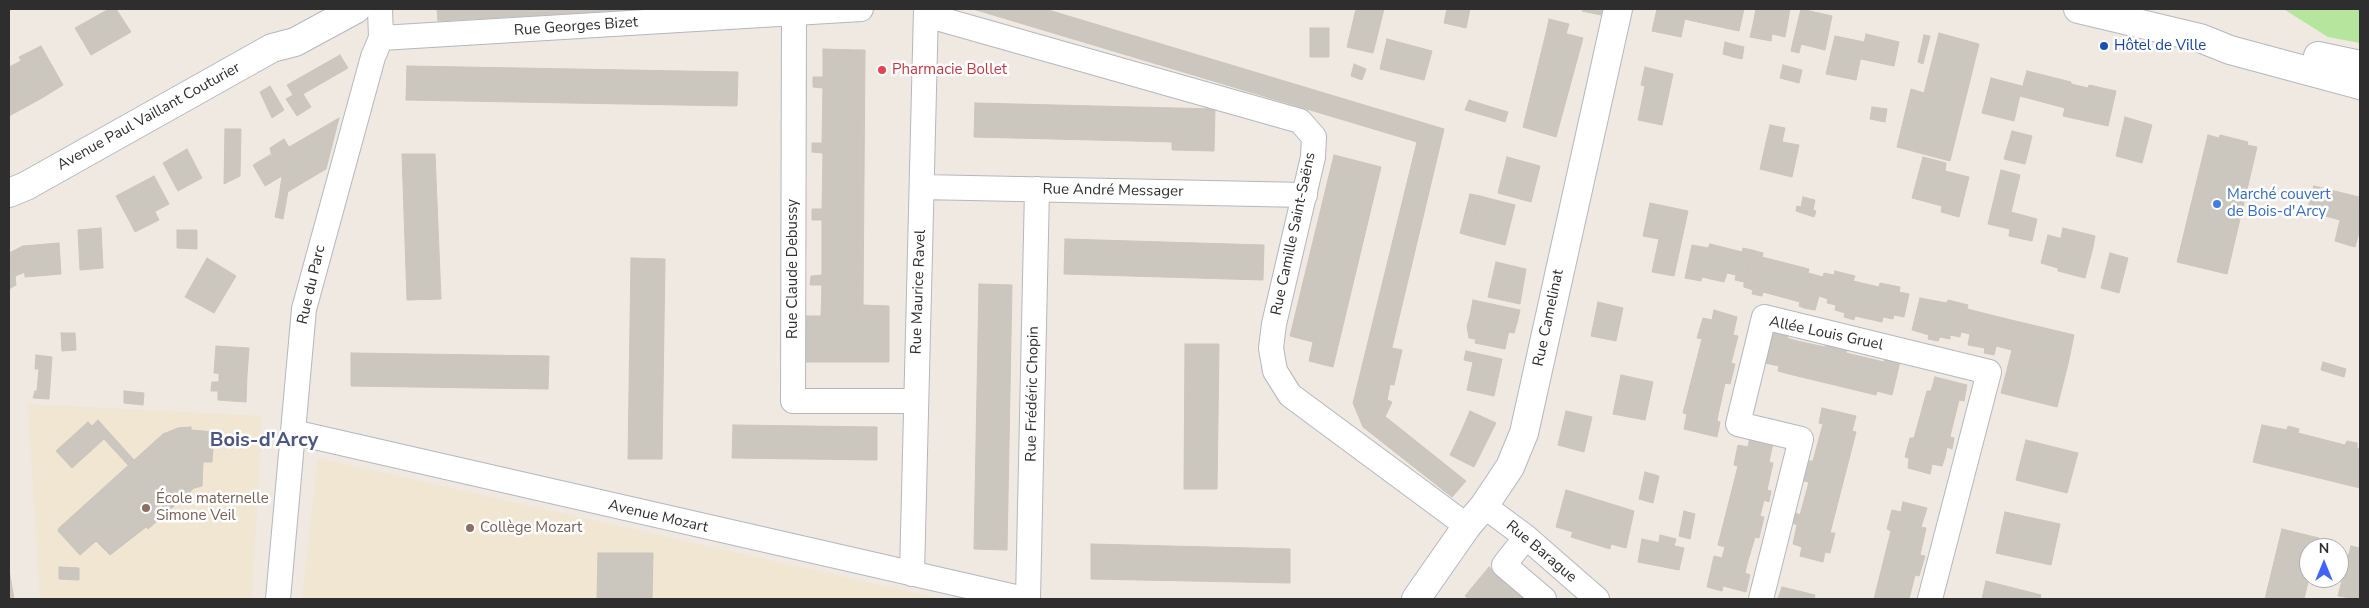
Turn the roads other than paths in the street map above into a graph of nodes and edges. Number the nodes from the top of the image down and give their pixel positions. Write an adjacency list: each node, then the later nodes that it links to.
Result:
1 (320, 9): 11 (street, Avenue Paul Vaillant Couturier)
2 (356, 9): 11 (street, Avenue Paul Vaillant Couturier)
3 (380, 9): 9 (street, Rue du Parc)
4 (861, 9): 8 (street, Rue Georges Bizet)
5 (1618, 9): 20 (street, Rue Camelinat)
6 (2078, 9): 10 (street)
7 (926, 12): 14 (street, Rue Maurice Ravel); 17 (street, Rue Camille Saint-Saëns)
8 (794, 13): 9 (street, Rue Georges Bizet); 18 (street, Rue Claude Debussy)
9 (381, 38): 19 (street, Rue du Parc)
10 (2200, 38): 12 (street); 13 (street)
11 (272, 48): 16 (street, Avenue Paul Vaillant Couturier)
12 (2360, 65)
13 (2360, 85)
14 (922, 187): 15 (street, Rue André Messager); 18 (street, Rue Maurice Ravel)
15 (1037, 189): 17 (street, Rue André Messager); 26 (street, Rue Frédéric Chopin)
16 (15, 192)
17 (1305, 195): 21 (street, Rue Camille Saint-Saëns)
18 (916, 401): 23 (street, Rue Maurice Ravel)
19 (293, 432): 23 (street, Avenue Mozart); 24 (street, Rue du Parc)
20 (1484, 506): 21 (street, Rue Camelinat); 22 (street, Rue Barague)
21 (1467, 526): 27 (street, Rue Camelinat)
22 (1526, 537): 28 (street); 29 (street, Rue Barague)
23 (912, 574): 25 (street, Avenue Mozart)
24 (278, 599)
25 (1024, 599)
26 (1028, 599)
27 (1416, 599)
28 (1544, 599)
29 (1597, 599)
30 (1761, 599): 31 (street, Allée Louis Gruel)
31 (1930, 599)

